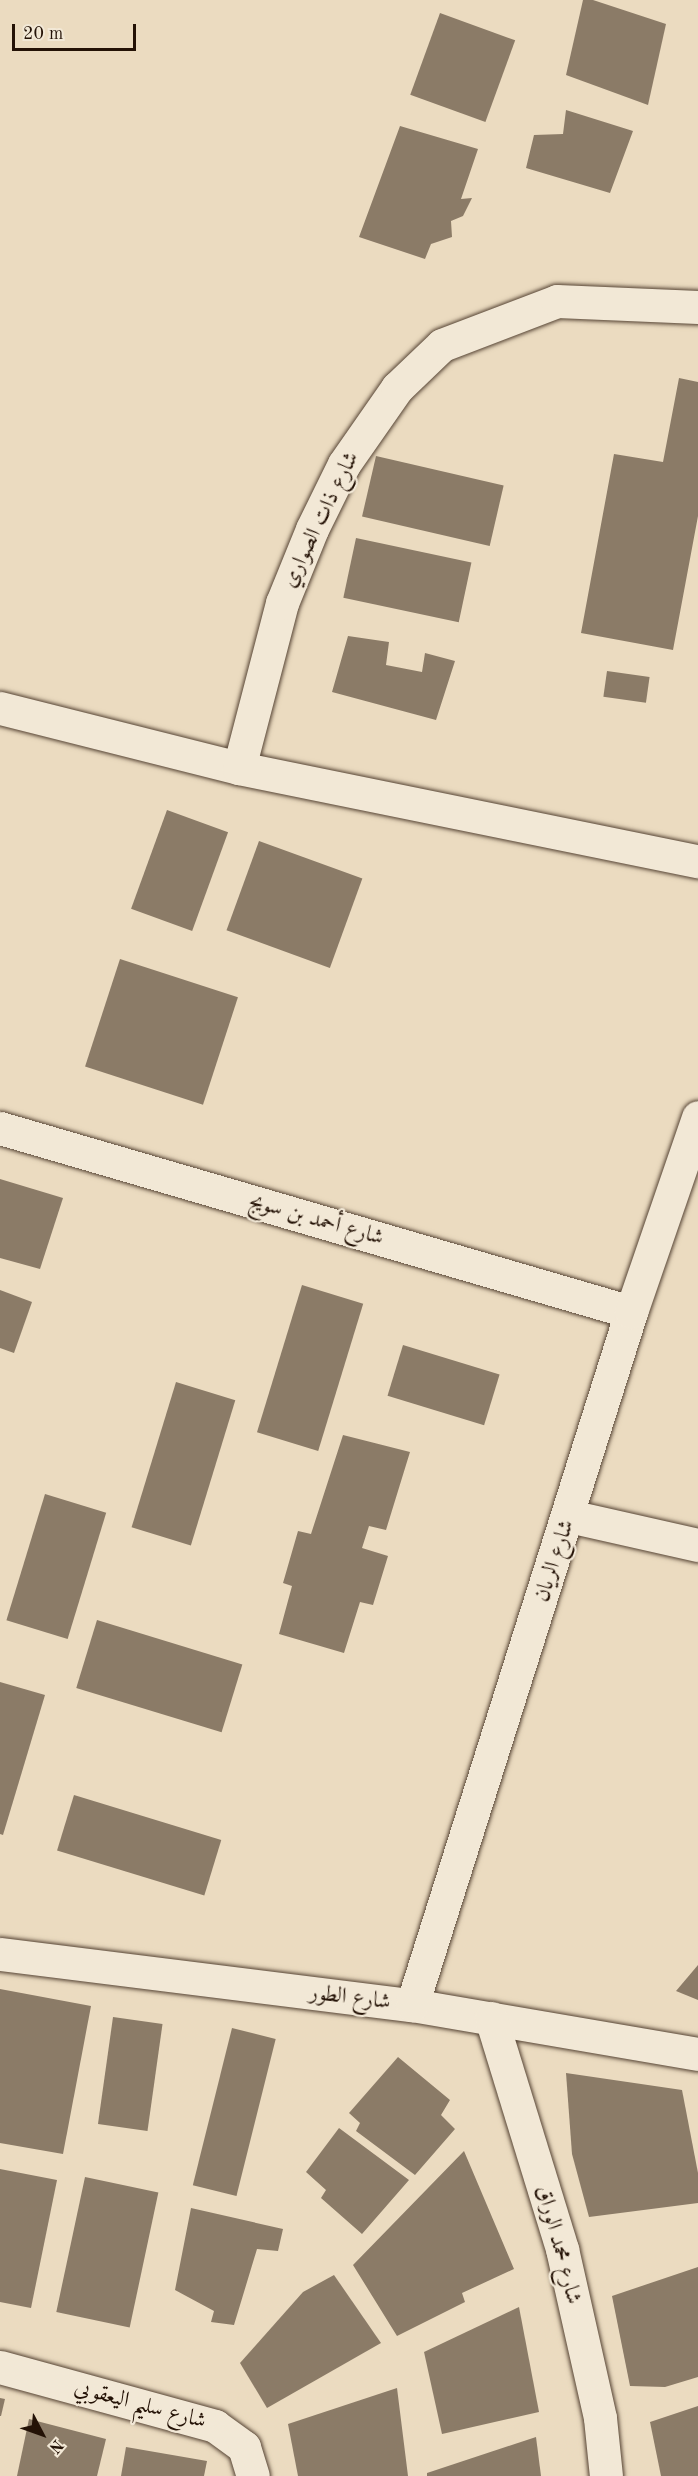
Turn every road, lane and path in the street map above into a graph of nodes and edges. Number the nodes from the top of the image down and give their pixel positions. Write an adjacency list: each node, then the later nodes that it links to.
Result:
1 (698, 307): 3 (street, شارع ذات الصواري)
2 (0, 708): 3 (street)
3 (239, 768): 4 (street)
4 (698, 861)
5 (698, 1117): 7 (street, شارع الريان)
6 (0, 1128): 7 (street, شارع أحمد بن سويج)
7 (632, 1312): 8 (street, شارع الريان)
8 (569, 1516): 9 (street); 11 (street, شارع الريان)
9 (698, 1545)
10 (0, 1954): 11 (street, شارع الطور)
11 (412, 2005): 12 (street, شارع الطور)
12 (491, 2018): 13 (street, شارع الطور); 16 (street, شارع محمد الوراق)
13 (698, 2054)
14 (0, 2367): 15 (street, شارع سليم اليعقوبي)
15 (253, 2476)
16 (606, 2476)

